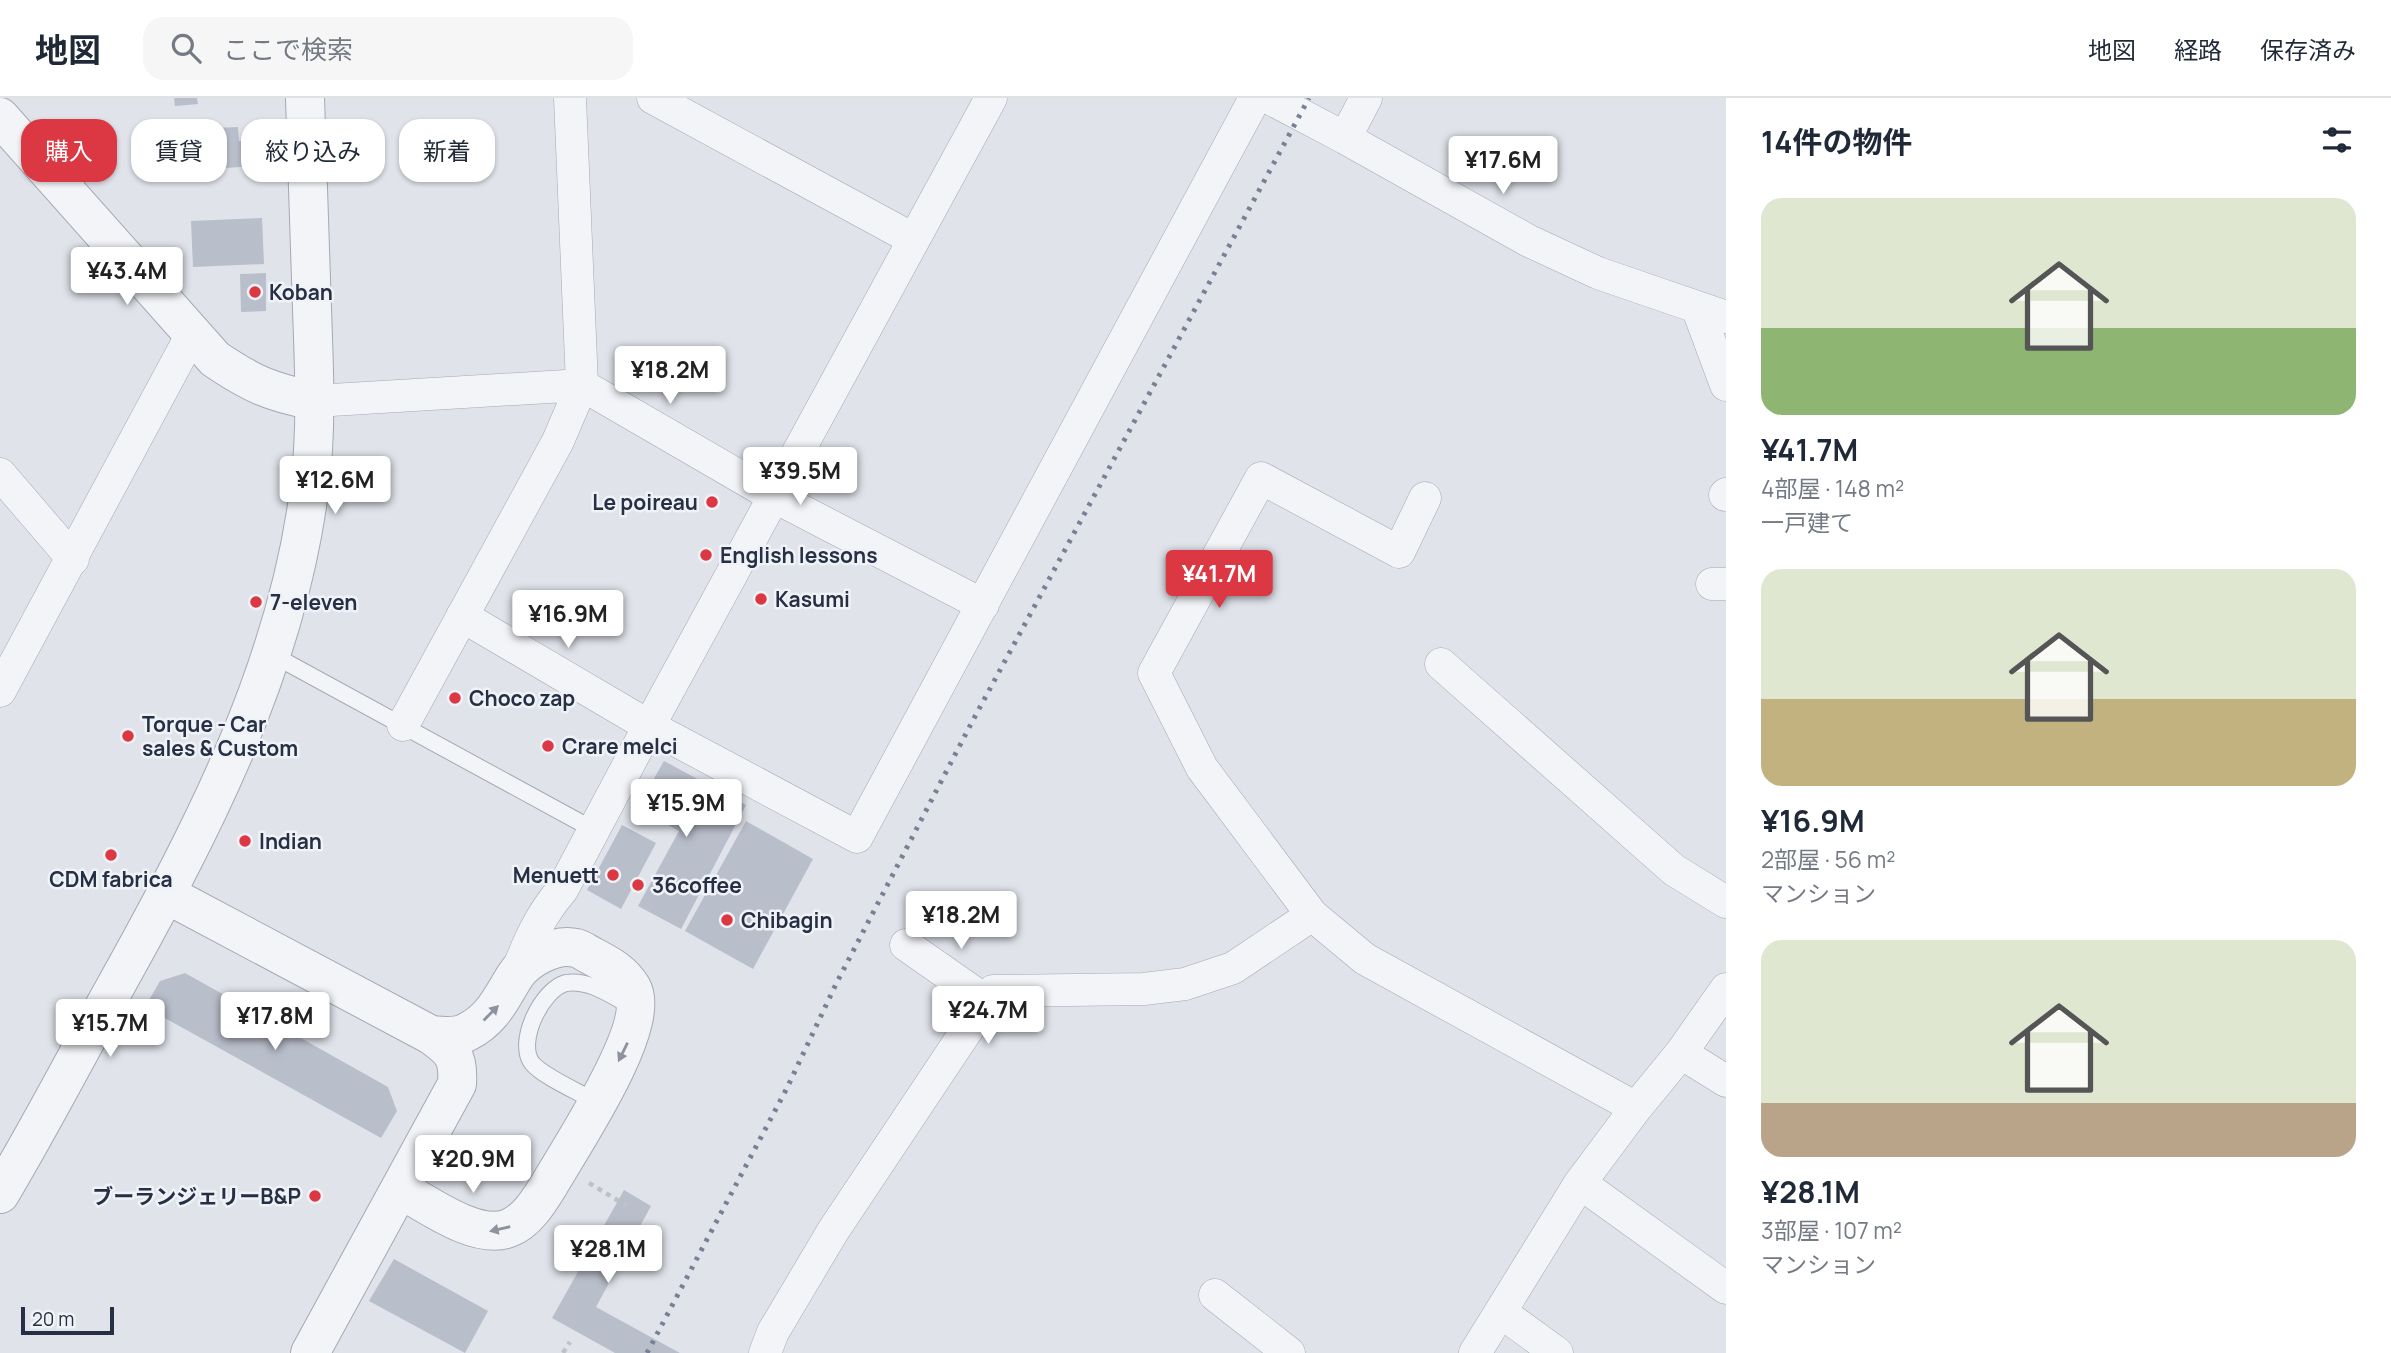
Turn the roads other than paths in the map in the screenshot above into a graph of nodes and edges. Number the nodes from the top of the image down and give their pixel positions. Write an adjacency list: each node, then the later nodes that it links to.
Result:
1 (305, 98): 15 (street)
2 (570, 98): 13 (street)
3 (653, 98): 10 (street)
4 (991, 98): 10 (street)
5 (1255, 98): 20 (street)
6 (1269, 98): 9 (street)
7 (1366, 98): 9 (street)
8 (0, 117): 12 (street)
9 (1345, 138): 11 (street)
10 (913, 239): 17 (street)
11 (1711, 312): 14 (street)
12 (191, 334): 15 (street); 19 (street)
13 (582, 385): 15 (street); 17 (street); 21 (street)
14 (1726, 386)
15 (315, 401): 22 (street)
16 (0, 474): 19 (street)
17 (775, 497): 20 (street); 26 (street)
18 (1425, 498): 31 (street)
19 (73, 559): 24 (street)
20 (983, 605): 26 (street)
21 (462, 616): 25 (street); 26 (street)
22 (273, 655): 25 (lane); 29 (street)
23 (1441, 664): 30 (street)
24 (0, 691)
25 (402, 725): 27 (lane)
26 (649, 726): 27 (street)
27 (594, 830): 28 (street)
28 (562, 890): 33 (street); 34 (street)
29 (166, 894): 38 (street); 43 (street)
30 (1726, 902)
31 (1312, 915): 36 (street); 42 (street)
32 (906, 945): 36 (street)
33 (575, 948): 34 (street); 37 (street)
34 (516, 974): 38 (street, one-way to 34)
35 (1726, 989): 39 (street)
36 (986, 1001): 51 (street)
37 (636, 1009): 41 (street, one-way to 41); 41 (lane)
38 (430, 1035): 45 (street)
39 (1681, 1052): 40 (street); 42 (street)
40 (1726, 1081)
41 (596, 1102): 45 (street, one-way to 45)
42 (1636, 1108): 44 (street)
43 (12, 1145): 46 (street)
44 (1580, 1183): 47 (street); 49 (street)
45 (400, 1189): 50 (street)
46 (0, 1194)
47 (1726, 1289)
48 (1214, 1295): 52 (street)
49 (1502, 1313): 53 (street); 54 (street)
50 (310, 1353)
51 (765, 1353)
52 (1289, 1353)
53 (1475, 1353)
54 (1557, 1353)

